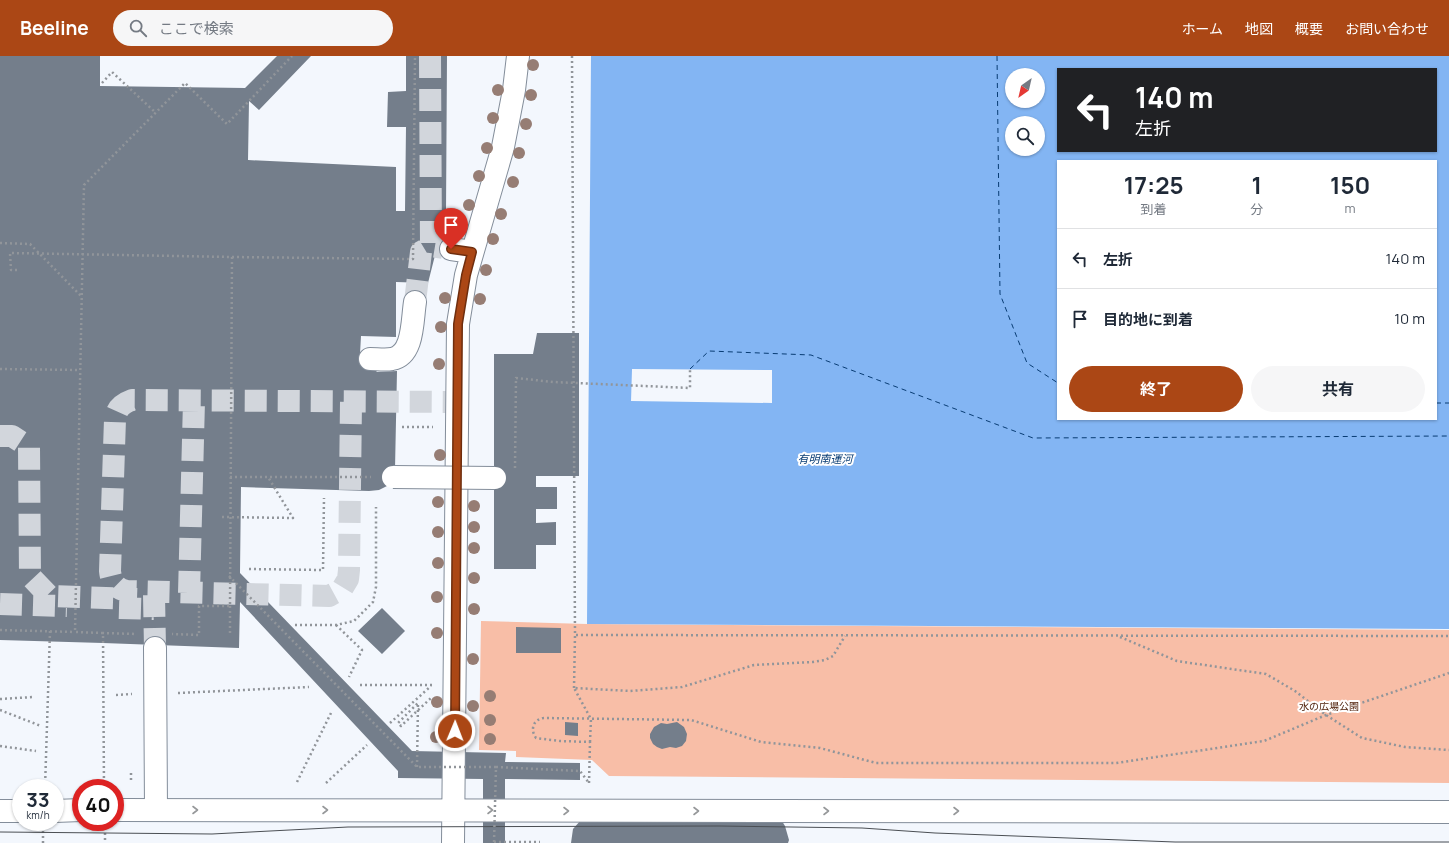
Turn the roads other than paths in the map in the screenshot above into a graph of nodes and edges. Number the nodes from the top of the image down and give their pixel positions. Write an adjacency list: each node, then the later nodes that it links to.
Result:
1 (518, 56): 3 (street)
2 (451, 249): 3 (street)
3 (472, 252): 11 (street)
4 (415, 302): 5 (street)
5 (370, 359)
6 (393, 477): 7 (street, bridge)
7 (495, 478)
8 (155, 639): 10 (street)
9 (124, 810): 10 (street)
10 (156, 810): 11 (street, one-way to 11)
11 (453, 810): 14 (street, one-way to 14); 15 (street)
12 (0, 811): 13 (street)
13 (12, 811)
14 (1449, 812)
15 (453, 843)

